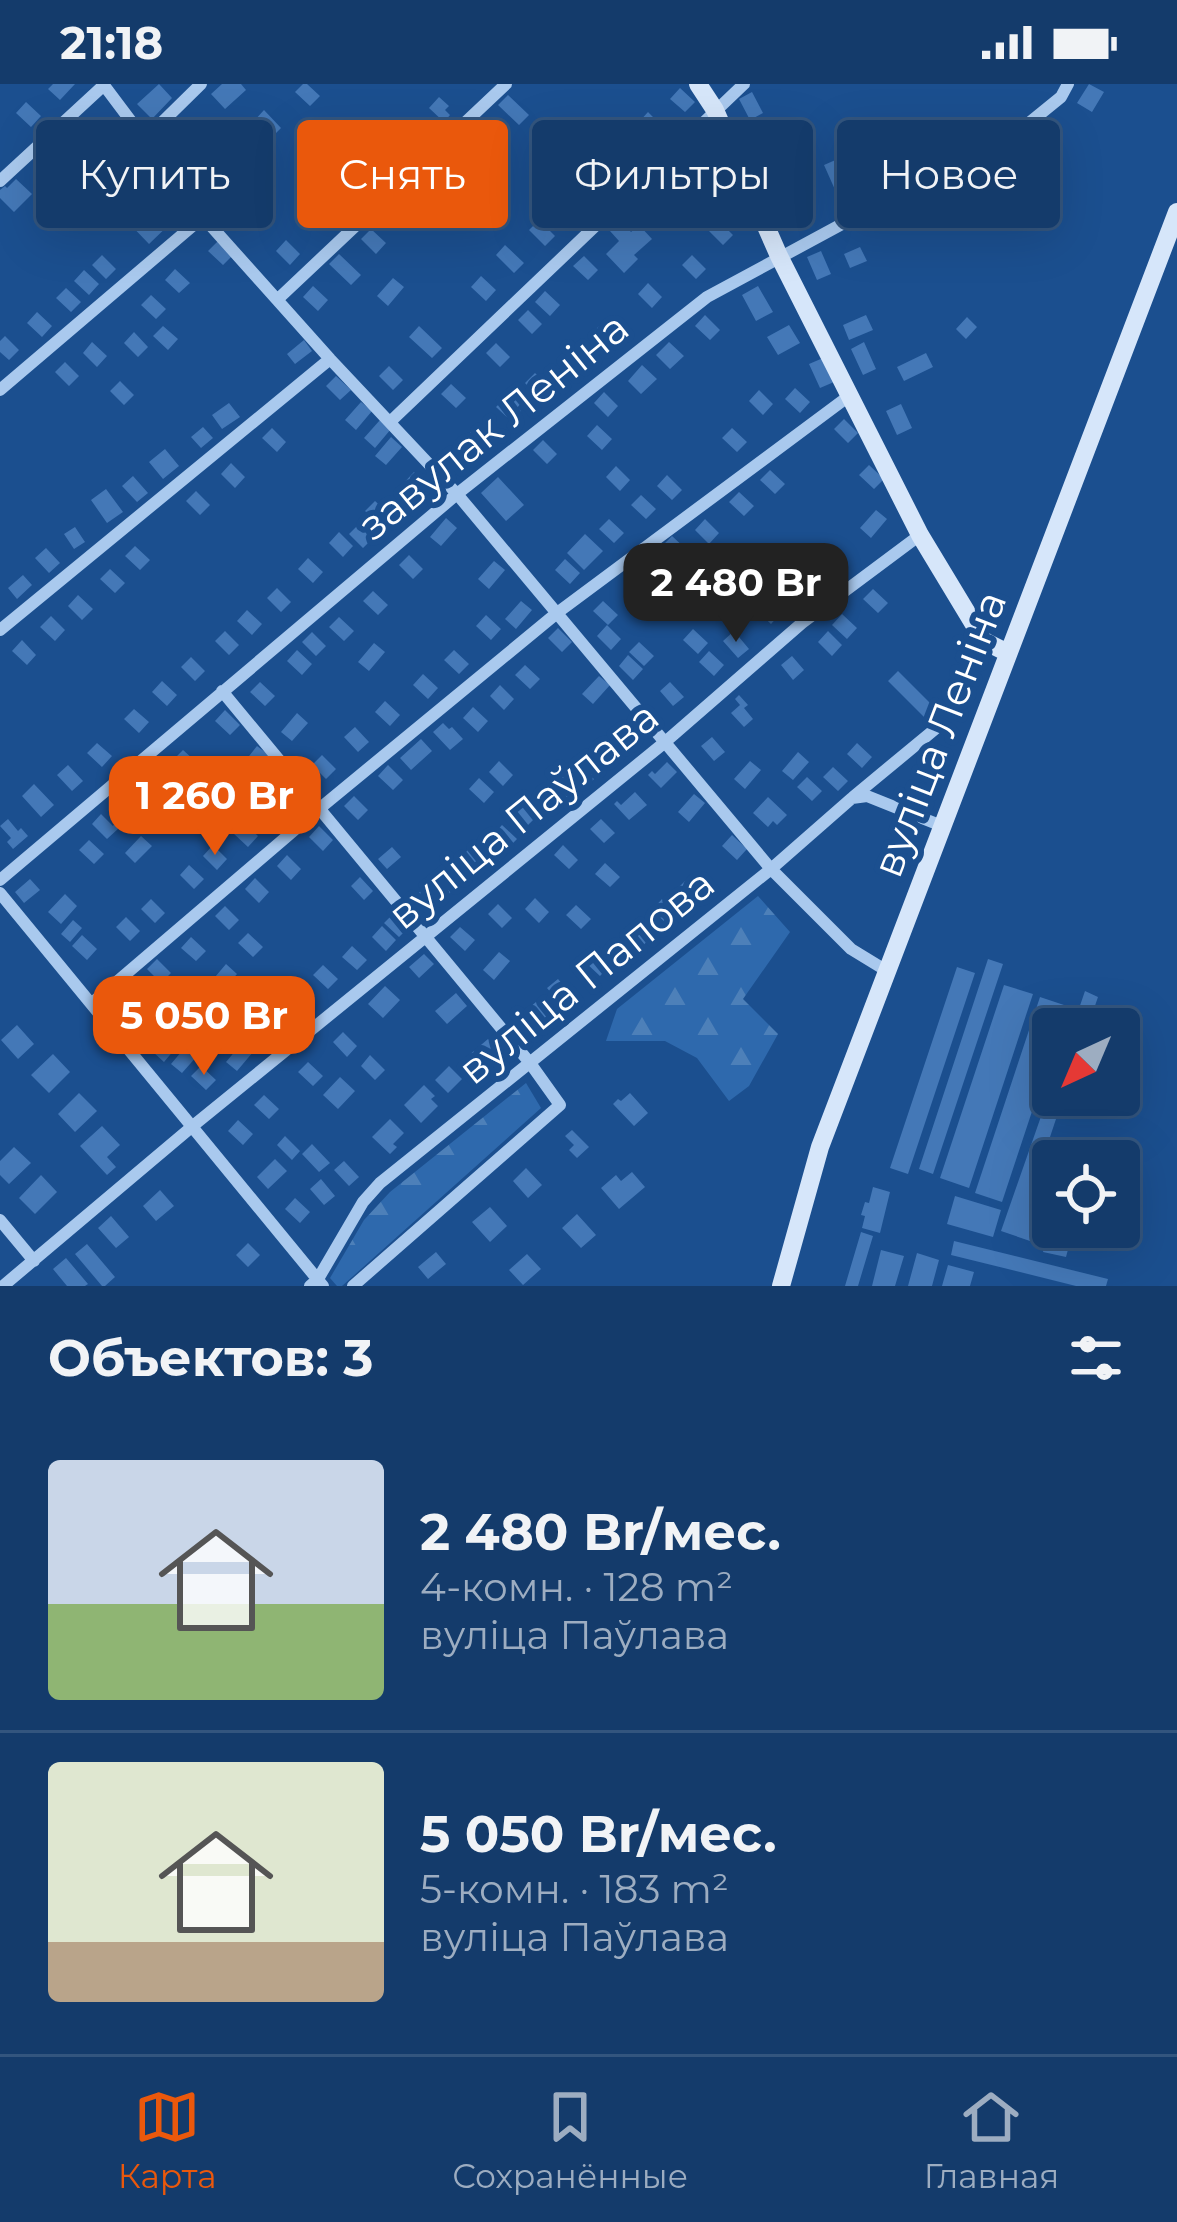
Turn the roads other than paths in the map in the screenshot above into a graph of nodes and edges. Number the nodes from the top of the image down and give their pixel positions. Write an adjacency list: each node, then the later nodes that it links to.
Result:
1 (201, 84): 9 (street)
2 (506, 84): 15 (street)
3 (698, 84): 7 (main road)
4 (744, 84): 7 (street)
5 (1068, 84): 14 (street, завулак Леніна)
6 (103, 85): 8 (street); 10 (street)
7 (715, 110): 14 (main road); 19 (street)
8 (129, 120)
9 (164, 120)
10 (0, 181)
11 (1177, 212): 24 (main road, вуліца Леніна)
12 (190, 228): 17 (street)
13 (213, 228): 15 (street)
14 (779, 256): 18 (main road); 20 (street, завулак Леніна)
15 (278, 299): 16 (street)
16 (330, 359): 19 (street); 23 (street)
17 (0, 390)
18 (849, 396): 21 (main road); 22 (street)
19 (391, 422): 20 (street)
20 (457, 494): 22 (street); 25 (street, завулак Леніна)
21 (920, 535): 24 (main road); 27 (street, вуліца Паўлава)
22 (557, 613): 27 (street); 29 (street)
23 (0, 630)
24 (1008, 653): 30 (main road, вуліца Леніна)
25 (222, 691): 29 (street); 32 (street, завулак Леніна)
26 (940, 724): 28 (street, вуліца Папова)
27 (664, 743): 31 (street); 34 (street, вуліца Паўлава)
28 (852, 798): 30 (street); 31 (street, вуліца Папова)
29 (319, 809): 34 (street); 36 (street)
30 (942, 826): 35 (main road, вуліца Леніна)
31 (771, 869): 35 (street); 37 (street, вуліца Папова)
32 (0, 880)
33 (0, 893): 36 (street)
34 (424, 938): 37 (street); 38 (street, вуліца Паўлава)
35 (887, 971): 44 (main road, вуліца Леніна)
36 (92, 1003): 38 (street)
37 (530, 1063): 41 (street, вуліца Папова); 43 (street, вуліца Папова)
38 (194, 1125): 40 (street, вуліца Паўлава); 41 (street)
39 (0, 1220): 40 (street)
40 (34, 1261): 42 (street, вуліца Паўлава)
41 (317, 1284)
42 (3, 1286)
43 (353, 1286)
44 (781, 1286)

